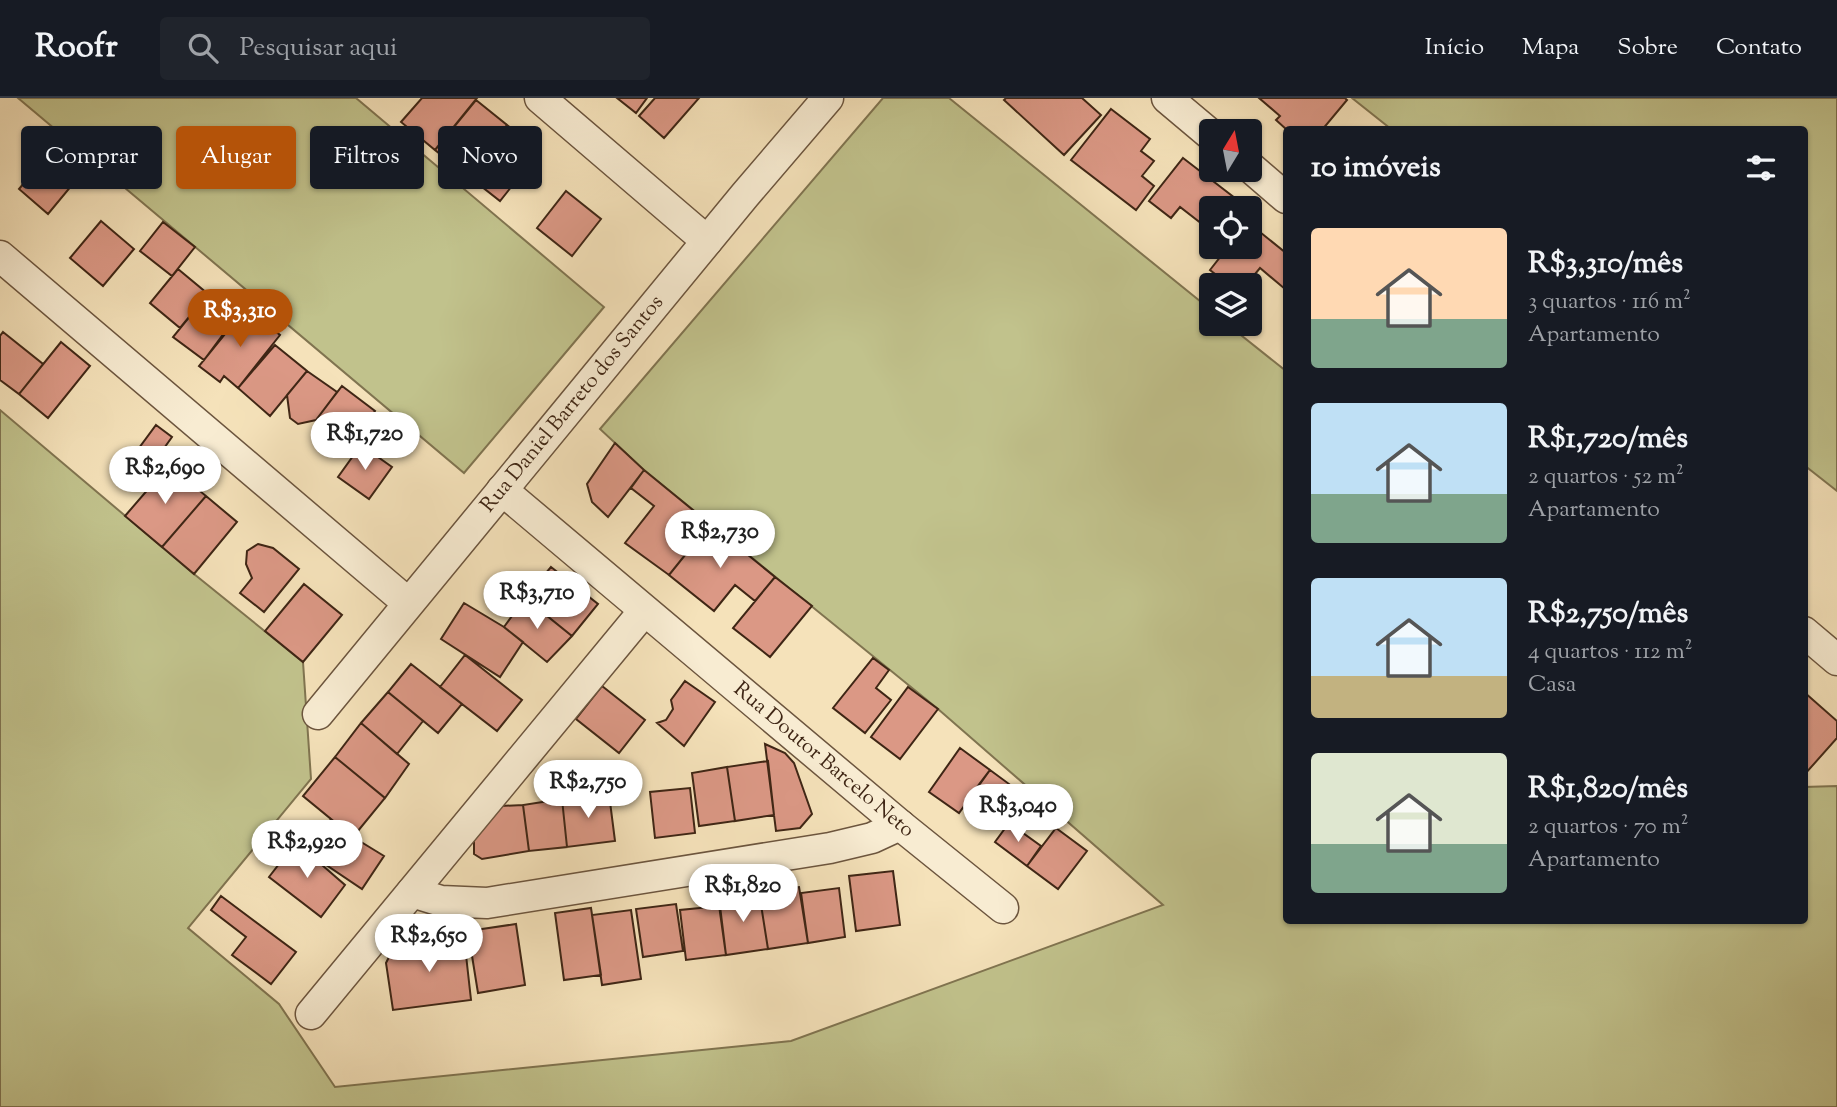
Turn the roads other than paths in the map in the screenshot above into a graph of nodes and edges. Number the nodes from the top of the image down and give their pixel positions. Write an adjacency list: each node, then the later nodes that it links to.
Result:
1 (540, 98): 7 (street)
2 (828, 98): 7 (street, Rua Daniel Barreto dos Santos)
3 (1167, 98): 4 (street)
4 (1199, 125)
5 (1262, 177): 6 (street)
6 (1283, 195)
7 (707, 241): 9 (street, Rua Daniel Barreto dos Santos)
8 (0, 256): 10 (street)
9 (502, 490): 10 (street, Rua Daniel Barreto dos Santos); 11 (street, Rua Doutor Barcelo Neto)
10 (408, 603): 14 (street, Rua Daniel Barreto dos Santos)
11 (644, 611): 15 (street, Rua Doutor Barcelo Neto); 16 (street)
12 (1808, 635): 13 (street)
13 (1837, 660)
14 (318, 713)
15 (900, 825): 16 (street); 17 (street, Rua Doutor Barcelo Neto)
16 (412, 892): 18 (street)
17 (1003, 908)
18 (311, 1014)

